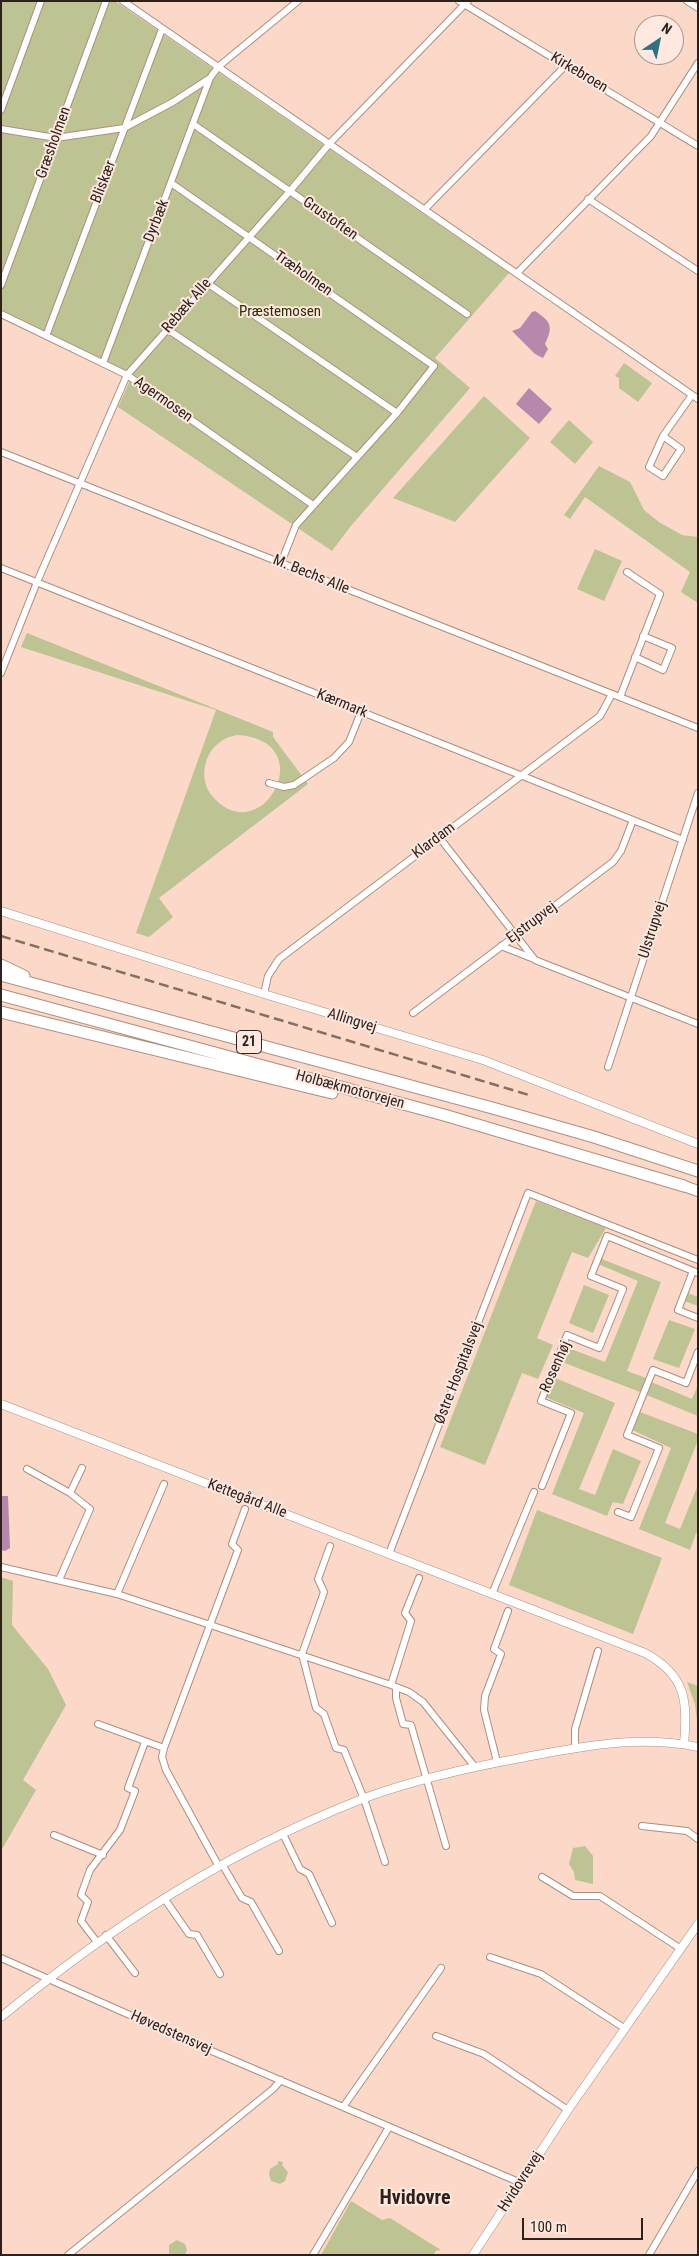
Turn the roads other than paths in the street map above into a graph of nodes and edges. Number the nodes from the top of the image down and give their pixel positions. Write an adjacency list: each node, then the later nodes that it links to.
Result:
1 (41, 1): 13 (street)
2 (106, 1): 18 (street, Græsholmen)
3 (123, 1): 8 (street)
4 (687, 1): 7 (street)
5 (293, 2): 11 (street)
6 (464, 2): 10 (street, Kirkebroen); 19 (street, Rebæk Alle)
7 (698, 8)
8 (162, 29): 11 (street); 16 (street, Bliskær)
9 (698, 63): 14 (street)
10 (566, 65): 14 (street, Kirkebroen); 24 (street)
11 (218, 68): 12 (street); 19 (street)
12 (210, 78): 15 (street, Dyrbæk); 16 (street)
13 (1, 110)
14 (660, 123): 20 (street, Kirkebroen); 23 (street)
15 (193, 124): 21 (street, Dyrbæk); 22 (street, Grustoften)
16 (124, 128): 18 (street); 33 (street, Bliskær)
17 (1, 129): 18 (street)
18 (56, 138): 29 (street, Græsholmen)
19 (330, 143): 22 (street, Rebæk Alle); 24 (street)
20 (698, 146)
21 (171, 183): 25 (street, Træholmen); 34 (street, Dyrbæk)
22 (290, 192): 25 (street, Rebæk Alle); 31 (street, Grustoften)
23 (588, 199): 26 (street); 27 (street)
24 (424, 209): 27 (street)
25 (249, 236): 28 (street, Rebæk Alle); 37 (street, Træholmen)
26 (698, 271)
27 (517, 273): 36 (street)
28 (207, 283): 32 (street, Rebæk Alle); 37 (street)
29 (1, 285)
30 (1, 314): 33 (street, Agermosen)
31 (467, 314)
32 (167, 329): 35 (street, Rebæk Alle); 40 (street)
33 (46, 336): 34 (street, Agermosen)
34 (103, 363): 35 (street, Agermosen)
35 (127, 375): 41 (street, Rebæk Alle); 42 (street, Agermosen)
36 (695, 397): 38 (street)
37 (397, 413): 40 (street)
38 (663, 436): 38 (street)
39 (1, 452): 41 (street, M. Bechs Alle)
40 (358, 457): 42 (street)
41 (80, 483): 43 (street, M. Bechs Alle); 46 (street, Rebæk Alle)
42 (313, 505): 43 (street)
43 (281, 563): 50 (street, M. Bechs Alle)
44 (1, 568): 46 (street, Kærmark)
45 (627, 572): 47 (street)
46 (37, 582): 49 (street, Rebæk Alle); 52 (street, Kærmark)
47 (643, 636): 48 (street); 48 (street)
48 (635, 657): 51 (street)
49 (1, 672)
50 (612, 694): 51 (street, M. Bechs Alle); 54 (street, Klardam)
51 (620, 697): 53 (street, M. Bechs Alle)
52 (362, 712): 54 (street, Kærmark); 55 (street)
53 (698, 728)
54 (520, 776): 57 (street, Kærmark); 58 (street, Klardam)
55 (268, 783)
56 (698, 793): 59 (street, Ulstrupvej)
57 (633, 820): 59 (street, Kærmark); 61 (street, Ejstrupvej)
58 (439, 837): 61 (street); 67 (street, Klardam)
59 (683, 840): 69 (street, Ulstrupvej)
60 (1, 911): 67 (street, Allingvej)
61 (516, 935): 62 (street, Ejstrupvej); 63 (street)
62 (501, 946): 63 (street); 71 (street, Ejstrupvej)
63 (535, 960): 69 (street)
64 (1, 965): 66 (highway)
65 (1, 975): 66 (highway, Holbækmotorvejen / 21)
66 (46, 987): 76 (highway, Holbækmotorvejen / 21)
67 (264, 994): 75 (street, Allingvej)
68 (1, 995): 74 (highway, Holbækmotorvejen / 21)
69 (630, 997): 72 (street); 73 (street, Ulstrupvej)
70 (1, 1012): 74 (highway)
71 (413, 1013)
72 (698, 1024)
73 (608, 1067)
74 (383, 1099): 77 (highway, Holbækmotorvejen / 21)
75 (698, 1144)
76 (698, 1171)
77 (684, 1186): 78 (main road, Holbækmotorvejen / 21)
78 (698, 1191)
79 (698, 1260): 93 (street, Østre Hospitalsvej)
80 (695, 1272): 81 (street, Rosenhøj); 87 (street, Rosenhøj)
81 (698, 1318)
82 (698, 1352): 91 (street)
83 (1, 1404): 93 (street, Kettegård Alle)
84 (82, 1468): 89 (street)
85 (27, 1469): 89 (street)
86 (164, 1484): 97 (street)
87 (542, 1486)
88 (534, 1492): 98 (street)
89 (70, 1493): 96 (street)
90 (244, 1509): 100 (street)
91 (618, 1512)
92 (330, 1546): 102 (street)
93 (389, 1554): 98 (street, Kettegård Alle)
94 (1, 1567): 96 (street)
95 (419, 1578): 103 (street)
96 (59, 1580): 97 (street)
97 (117, 1594): 100 (street)
98 (492, 1594): 106 (street, Kettegård Alle)
99 (508, 1611): 110 (street)
100 (210, 1624): 102 (street); 108 (street)
101 (598, 1651): 109 (street)
102 (302, 1654): 103 (street); 113 (street)
103 (393, 1686): 111 (street); 112 (street)
104 (98, 1724): 105 (street)
105 (145, 1742): 108 (street); 119 (street)
106 (684, 1744): 107 (street); 109 (street)
107 (698, 1747)
108 (164, 1748): 121 (street)
109 (575, 1748): 110 (street)
110 (497, 1762): 111 (street)
111 (475, 1767): 112 (street)
112 (427, 1779): 113 (street); 118 (street)
113 (364, 1799): 115 (street); 120 (street)
114 (642, 1826): 117 (street)
115 (283, 1834): 121 (street); 124 (street)
116 (54, 1835): 119 (street)
117 (698, 1839)
118 (446, 1846)
119 (103, 1855): 127 (street)
120 (385, 1862)
121 (220, 1864): 123 (street); 129 (street)
122 (542, 1877): 128 (street)
123 (164, 1898): 126 (street); 134 (street)
124 (332, 1923)
125 (698, 1924): 128 (street, Hvidovrevej)
126 (106, 1935): 127 (street); 133 (street)
127 (97, 1942): 135 (street)
128 (681, 1948): 137 (street, Hvidovrevej)
129 (279, 1951)
130 (490, 1957): 137 (street)
131 (1, 1958): 135 (street, Høvedstensvej)
132 (442, 1968): 140 (street)
133 (135, 1974)
134 (220, 1974)
135 (49, 1979): 136 (street); 139 (street, Høvedstensvej)
136 (1, 2017)
137 (624, 2028): 141 (street, Hvidovrevej)
138 (436, 2036): 141 (street)
139 (281, 2080): 140 (street, Høvedstensvej); 145 (street)
140 (343, 2107): 142 (street, Høvedstensvej)
141 (568, 2110): 144 (street, Hvidovrevej)
142 (389, 2127): 144 (street, Høvedstensvej); 146 (street)
143 (698, 2170): 148 (street)
144 (521, 2183): 147 (street, Hvidovrevej)
145 (68, 2255)
146 (312, 2255)
147 (473, 2255)
148 (649, 2255)

